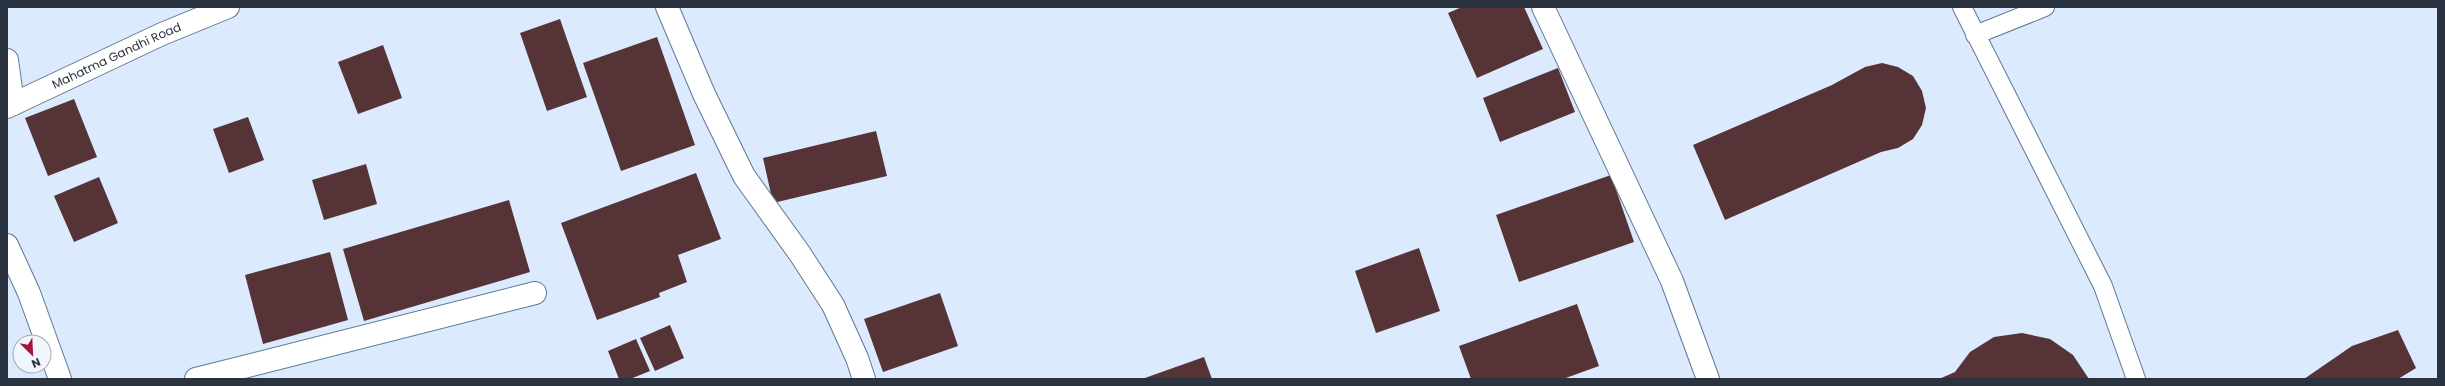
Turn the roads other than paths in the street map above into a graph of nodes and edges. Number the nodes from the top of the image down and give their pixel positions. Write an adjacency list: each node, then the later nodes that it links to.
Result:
1 (228, 7): 8 (street, Mahatma Gandhi Road)
2 (667, 7): 13 (street)
3 (1543, 7): 14 (street)
4 (1962, 7): 6 (lane)
5 (2045, 7): 6 (lane)
6 (1975, 35): 15 (lane)
7 (7, 60): 8 (street)
8 (10, 106)
9 (7, 245): 11 (street)
10 (535, 293): 12 (street)
11 (60, 379)
12 (196, 379)
13 (864, 379)
14 (1708, 379)
15 (2136, 379)

